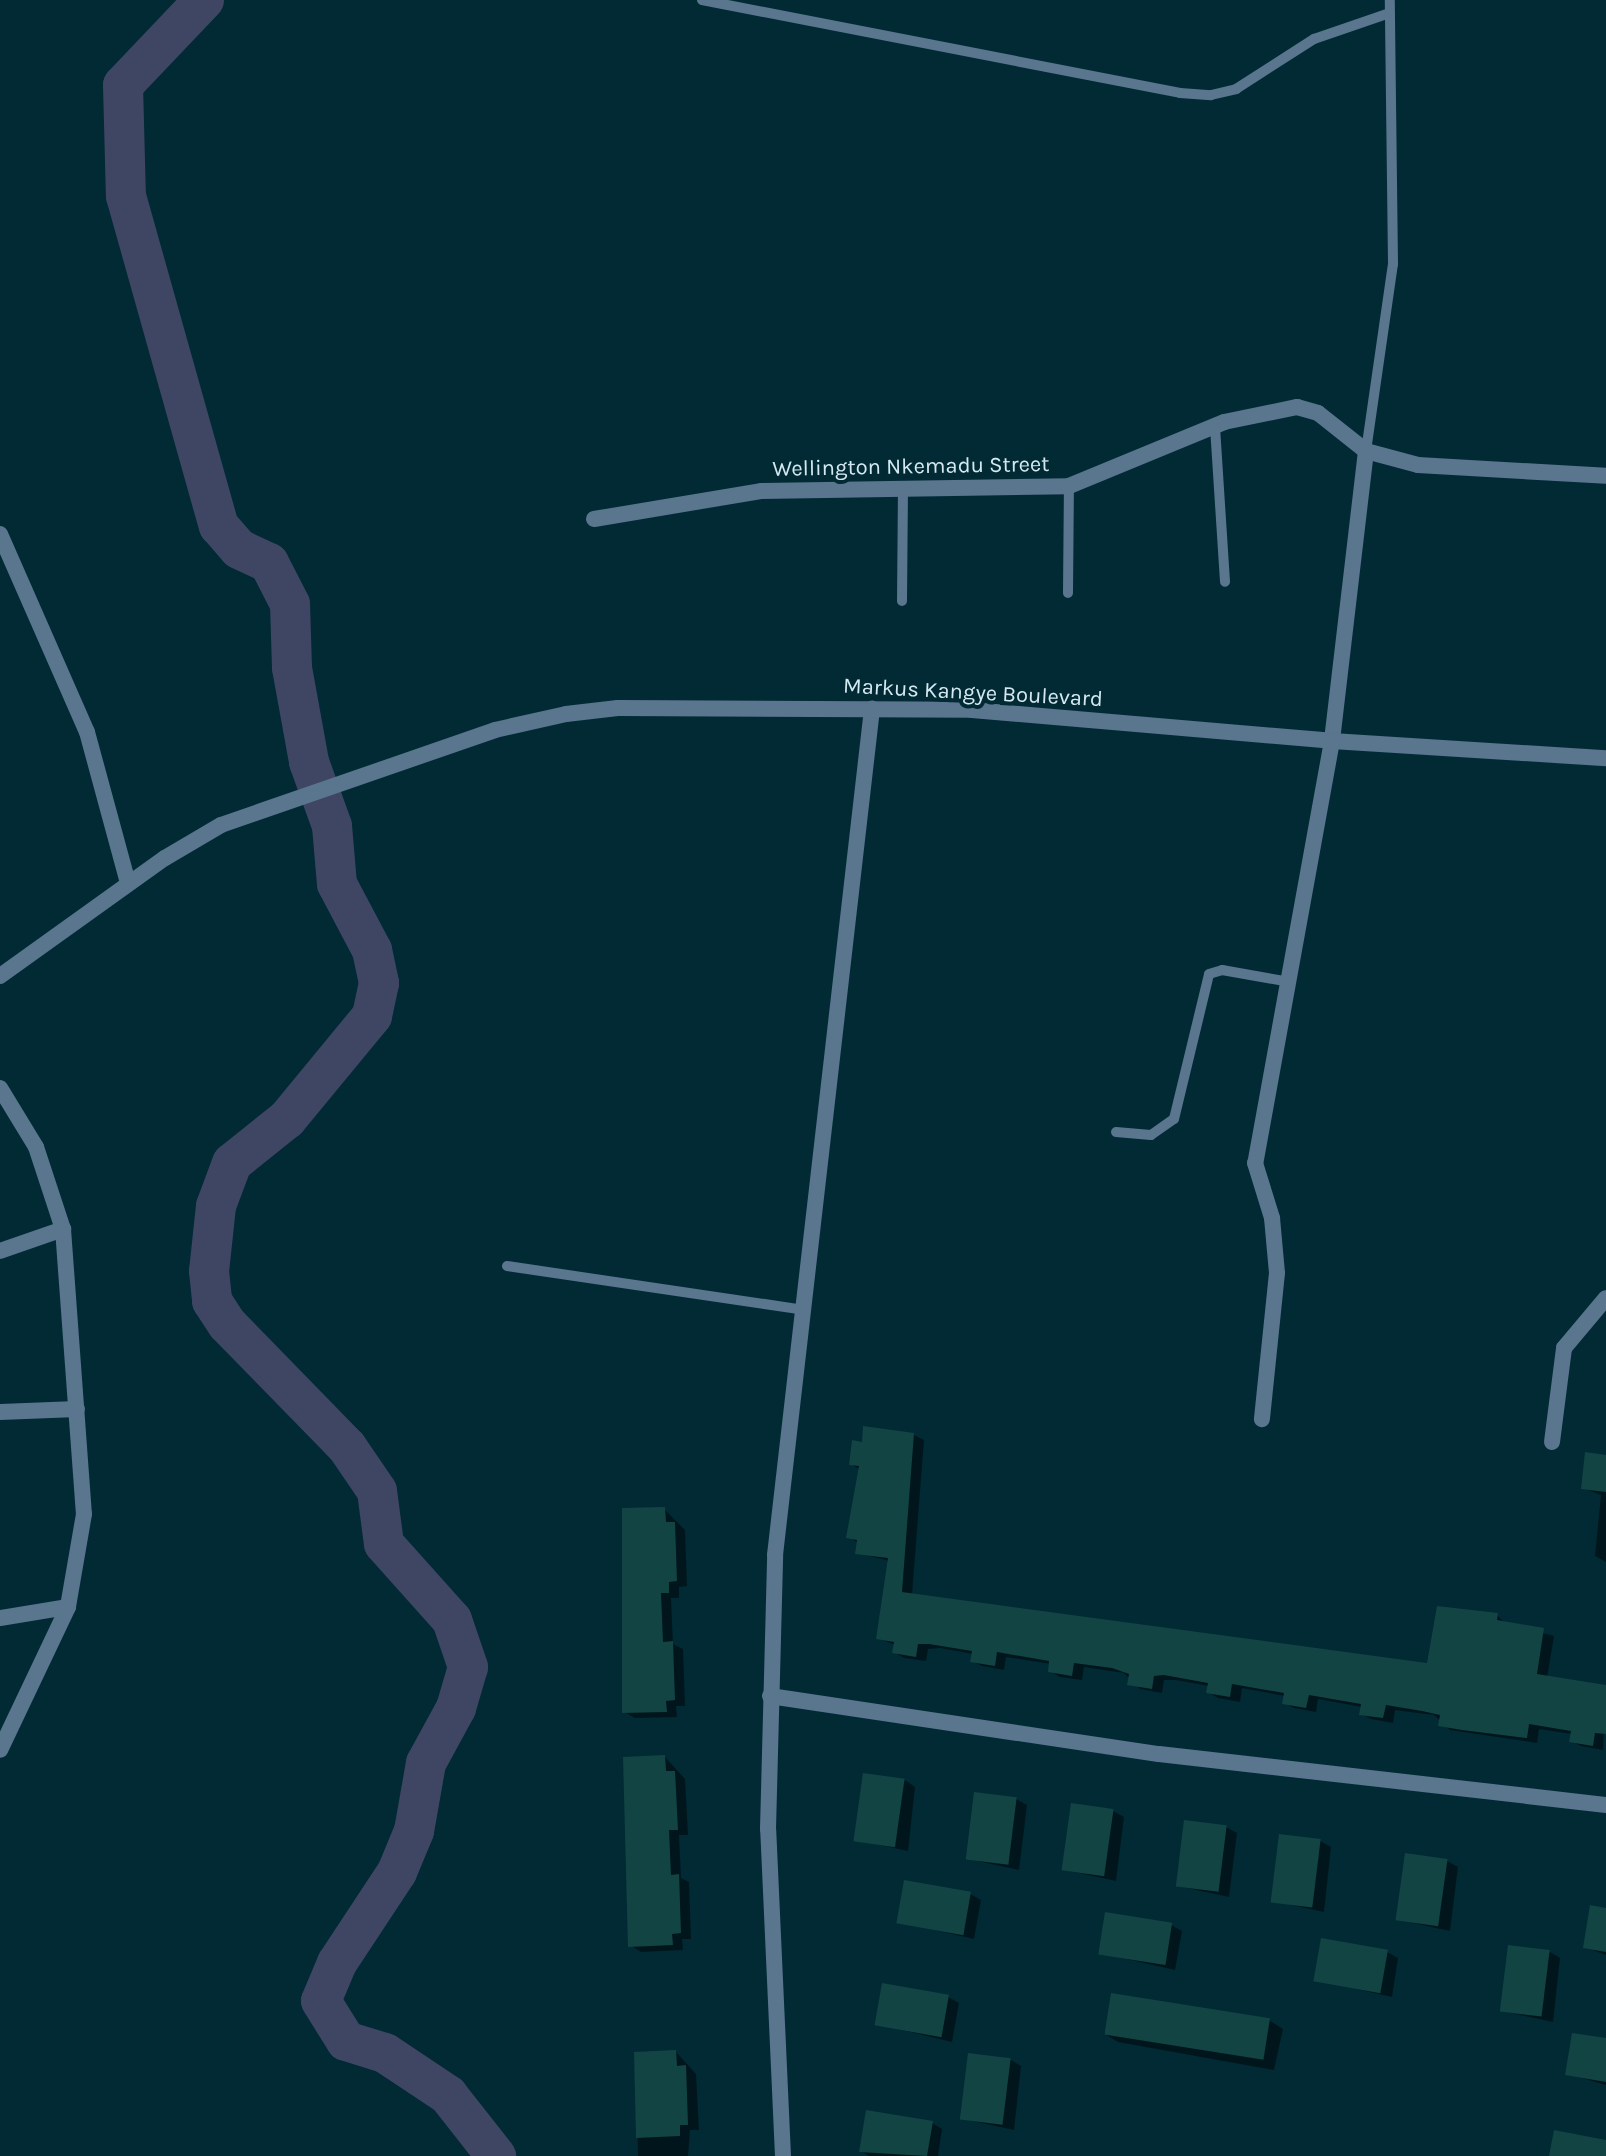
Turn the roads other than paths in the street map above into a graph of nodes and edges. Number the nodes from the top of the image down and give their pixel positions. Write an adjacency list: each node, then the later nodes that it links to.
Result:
1 (702, 0): 3 (lane)
2 (1390, 0): 3 (lane)
3 (1390, 13): 5 (lane)
4 (1215, 427): 5 (street, Wellington Nkemadu Street); 7 (street, Wellington Nkemadu Street); 11 (lane)
5 (1366, 451): 6 (street); 15 (street)
6 (1606, 476)
7 (1069, 486): 8 (street, Wellington Nkemadu Street); 12 (lane)
8 (903, 490): 9 (street, Wellington Nkemadu Street); 13 (lane)
9 (594, 519)
10 (0, 534): 17 (street)
11 (1225, 582)
12 (1068, 593)
13 (902, 601)
14 (872, 709): 15 (street, Markus Kangye Boulevard); 17 (street, Markus Kangye Boulevard); 26 (street)
15 (1332, 741): 16 (street, Markus Kangye Boulevard); 19 (street)
16 (1606, 758)
17 (128, 883): 18 (street, Markus Kangye Boulevard)
18 (0, 976)
19 (1290, 982): 21 (lane); 29 (street)
20 (0, 1088): 22 (street)
21 (1116, 1132)
22 (63, 1229): 23 (street); 27 (street)
23 (0, 1251)
24 (507, 1266): 26 (lane)
25 (1606, 1298): 30 (street)
26 (804, 1310): 33 (street)
27 (77, 1409): 28 (street); 31 (street)
28 (0, 1412)
29 (1262, 1419)
30 (1552, 1442)
31 (68, 1607): 32 (street); 34 (street)
32 (0, 1618)
33 (770, 1696): 35 (street); 36 (street)
34 (0, 1750)
35 (1606, 1805)
36 (783, 2156)

